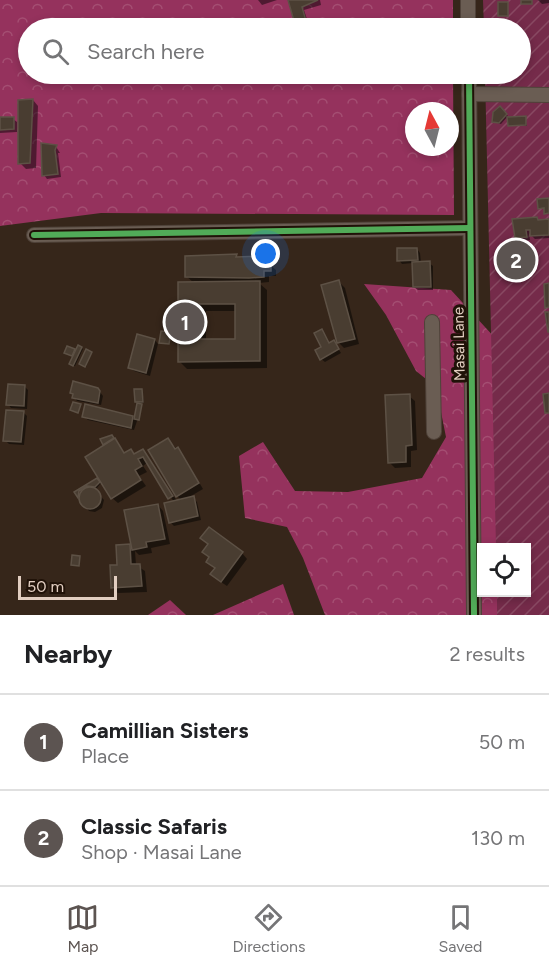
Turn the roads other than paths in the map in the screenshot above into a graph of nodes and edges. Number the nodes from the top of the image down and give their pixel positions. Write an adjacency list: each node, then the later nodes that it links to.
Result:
1 (468, 0): 2 (street)
2 (468, 18)
3 (469, 84): 4 (street, Masai Lane)
4 (469, 94): 5 (street); 6 (street, Masai Lane)
5 (549, 95)
6 (469, 228): 7 (street); 10 (street, Masai Lane)
7 (34, 236)
8 (432, 322): 9 (street)
9 (434, 432)
10 (474, 615)

